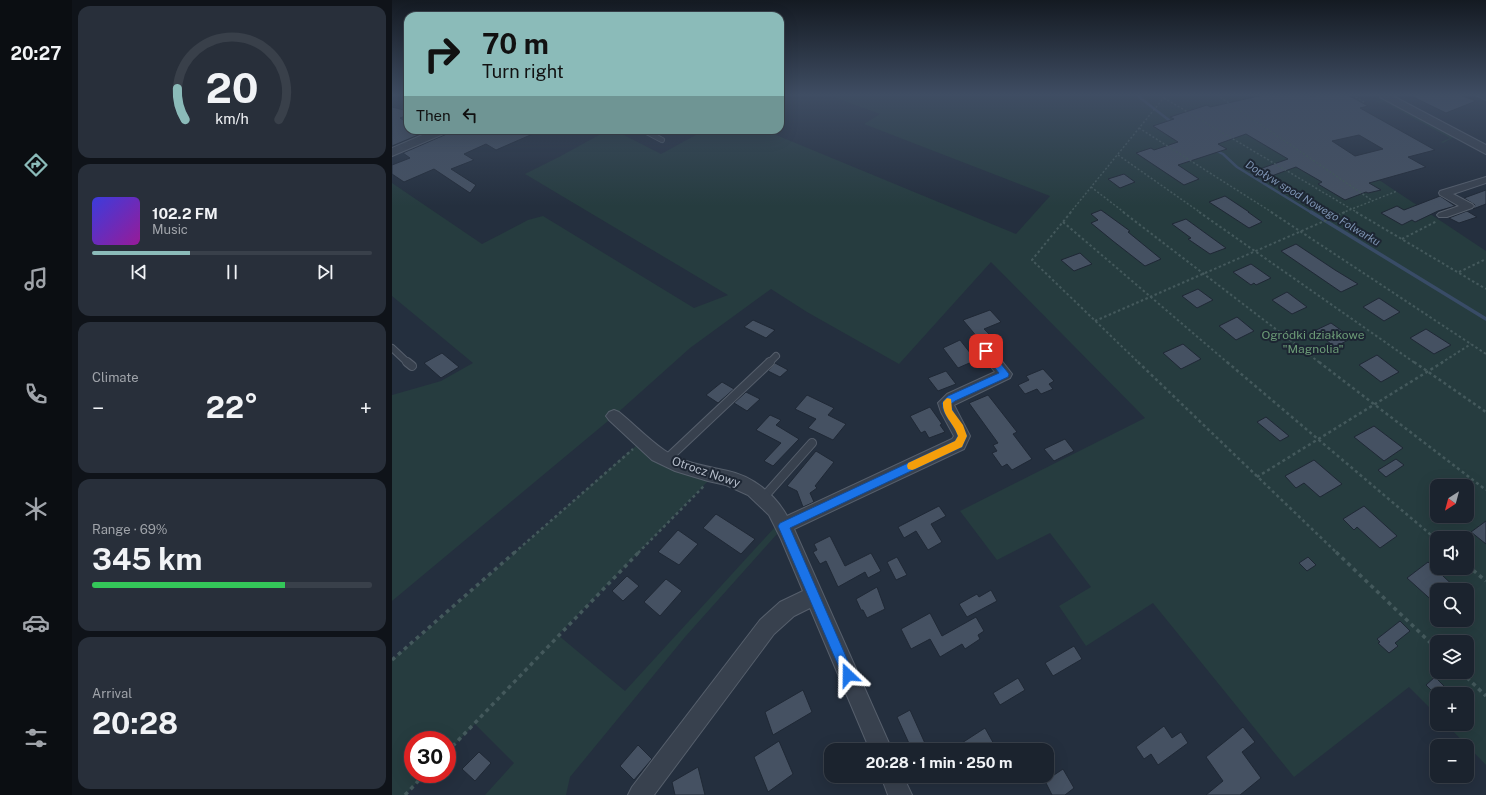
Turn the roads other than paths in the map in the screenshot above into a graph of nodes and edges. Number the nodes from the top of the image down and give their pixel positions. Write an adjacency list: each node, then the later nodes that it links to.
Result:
1 (1453, 132): 5 (street)
2 (435, 134): 6 (street)
3 (651, 134): 4 (lane)
4 (662, 140)
5 (1486, 150)
6 (392, 152)
7 (1486, 180): 8 (street)
8 (1441, 217)
9 (392, 348): 12 (lane)
10 (986, 351): 17 (street)
11 (776, 356): 15 (lane)
12 (412, 366)
13 (614, 416): 15 (street, Otrocz Nowy)
14 (812, 443): 16 (lane)
15 (667, 459): 16 (street, Otrocz Nowy)
16 (763, 498): 17 (street, Otrocz Nowy)
17 (781, 520): 18 (street, Otrocz Nowy)
18 (814, 596): 19 (street, Otrocz Nowy); 21 (street)
19 (877, 743)
20 (895, 783): 22 (street)
21 (640, 795)
22 (900, 795)

